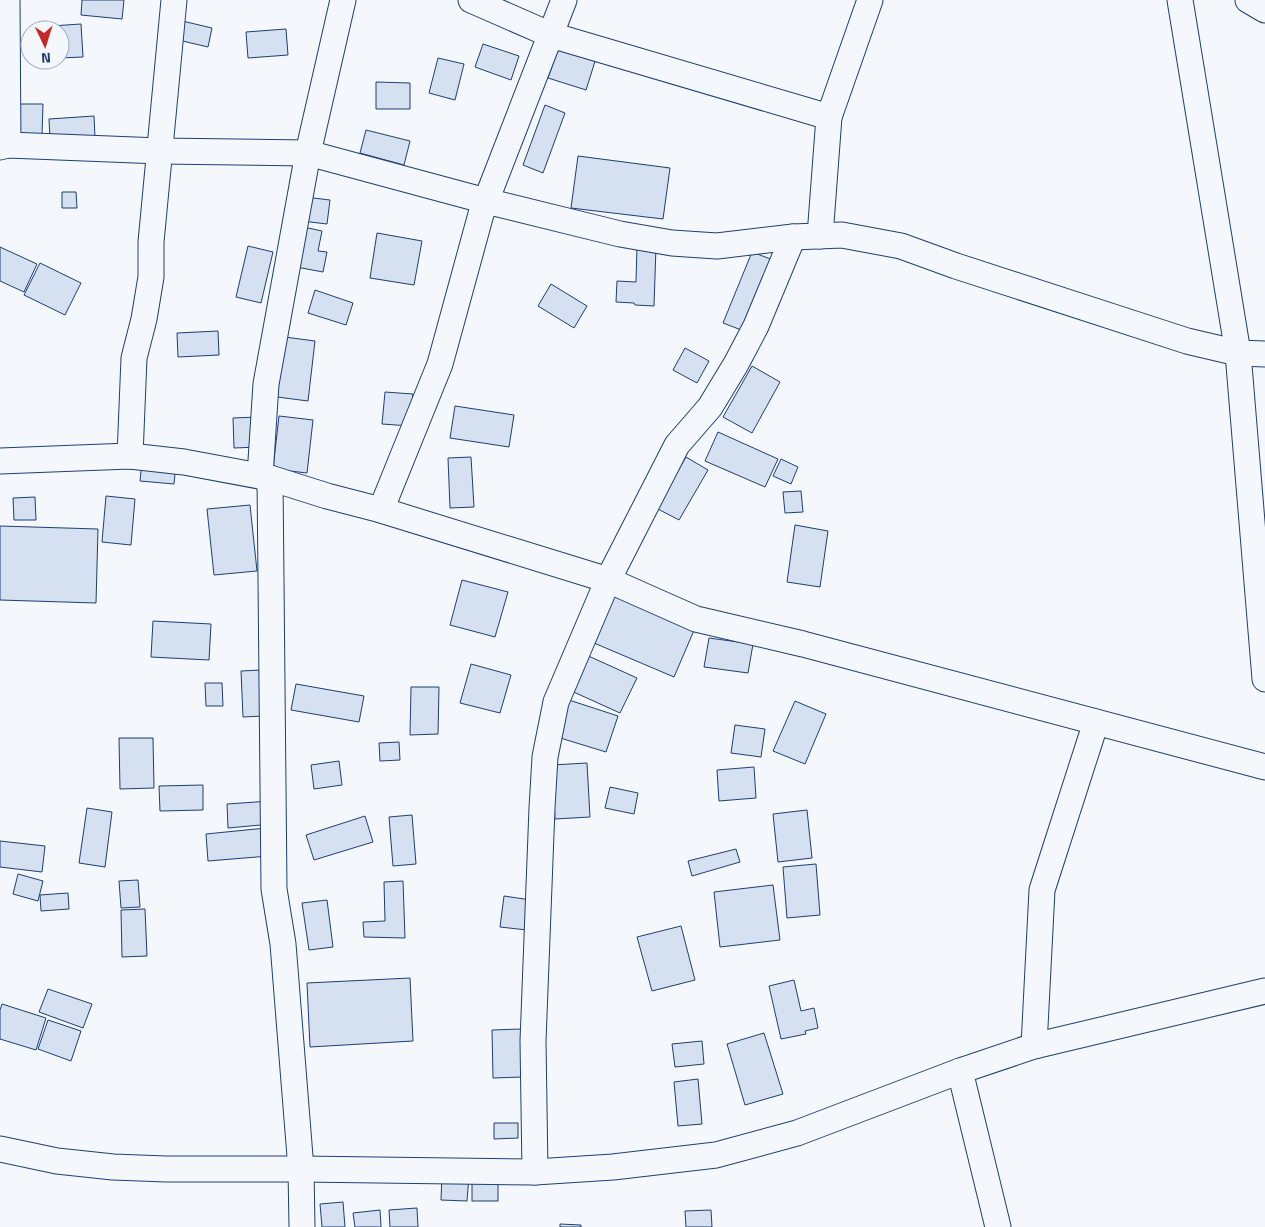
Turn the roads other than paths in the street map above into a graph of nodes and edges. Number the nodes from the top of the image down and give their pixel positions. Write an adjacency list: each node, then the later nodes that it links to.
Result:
1 (7, 0): 12 (street)
2 (174, 0): 13 (street)
3 (343, 0): 14 (street)
4 (470, 0): 10 (street)
5 (564, 0): 10 (street)
6 (870, 0): 11 (street)
7 (1180, 0): 18 (street)
8 (1248, 0): 9 (street)
9 (1265, 10)
10 (551, 35): 11 (street); 15 (street)
11 (830, 117): 17 (street)
12 (4, 146): 13 (street)
13 (160, 151): 14 (street); 21 (street)
14 (308, 153): 15 (street); 23 (street)
15 (486, 201): 16 (street); 24 (street)
16 (793, 236): 17 (street); 25 (street)
17 (820, 236): 18 (street)
18 (1238, 353): 19 (street); 20 (street)
19 (1265, 354)
20 (1255, 437): 26 (street)
21 (130, 456): 22 (street); 23 (street)
22 (0, 461)
23 (265, 477): 24 (street); 33 (street)
24 (381, 510): 25 (street)
25 (608, 580): 27 (street); 34 (street)
26 (1265, 679)
27 (1096, 722): 28 (street); 30 (street)
28 (1265, 767)
29 (1265, 991): 30 (street)
30 (1034, 1046): 31 (street)
31 (960, 1071): 34 (street); 36 (street)
32 (0, 1150): 33 (street)
33 (301, 1168): 34 (street); 35 (street)
34 (535, 1172)
35 (302, 1227)
36 (998, 1227)

